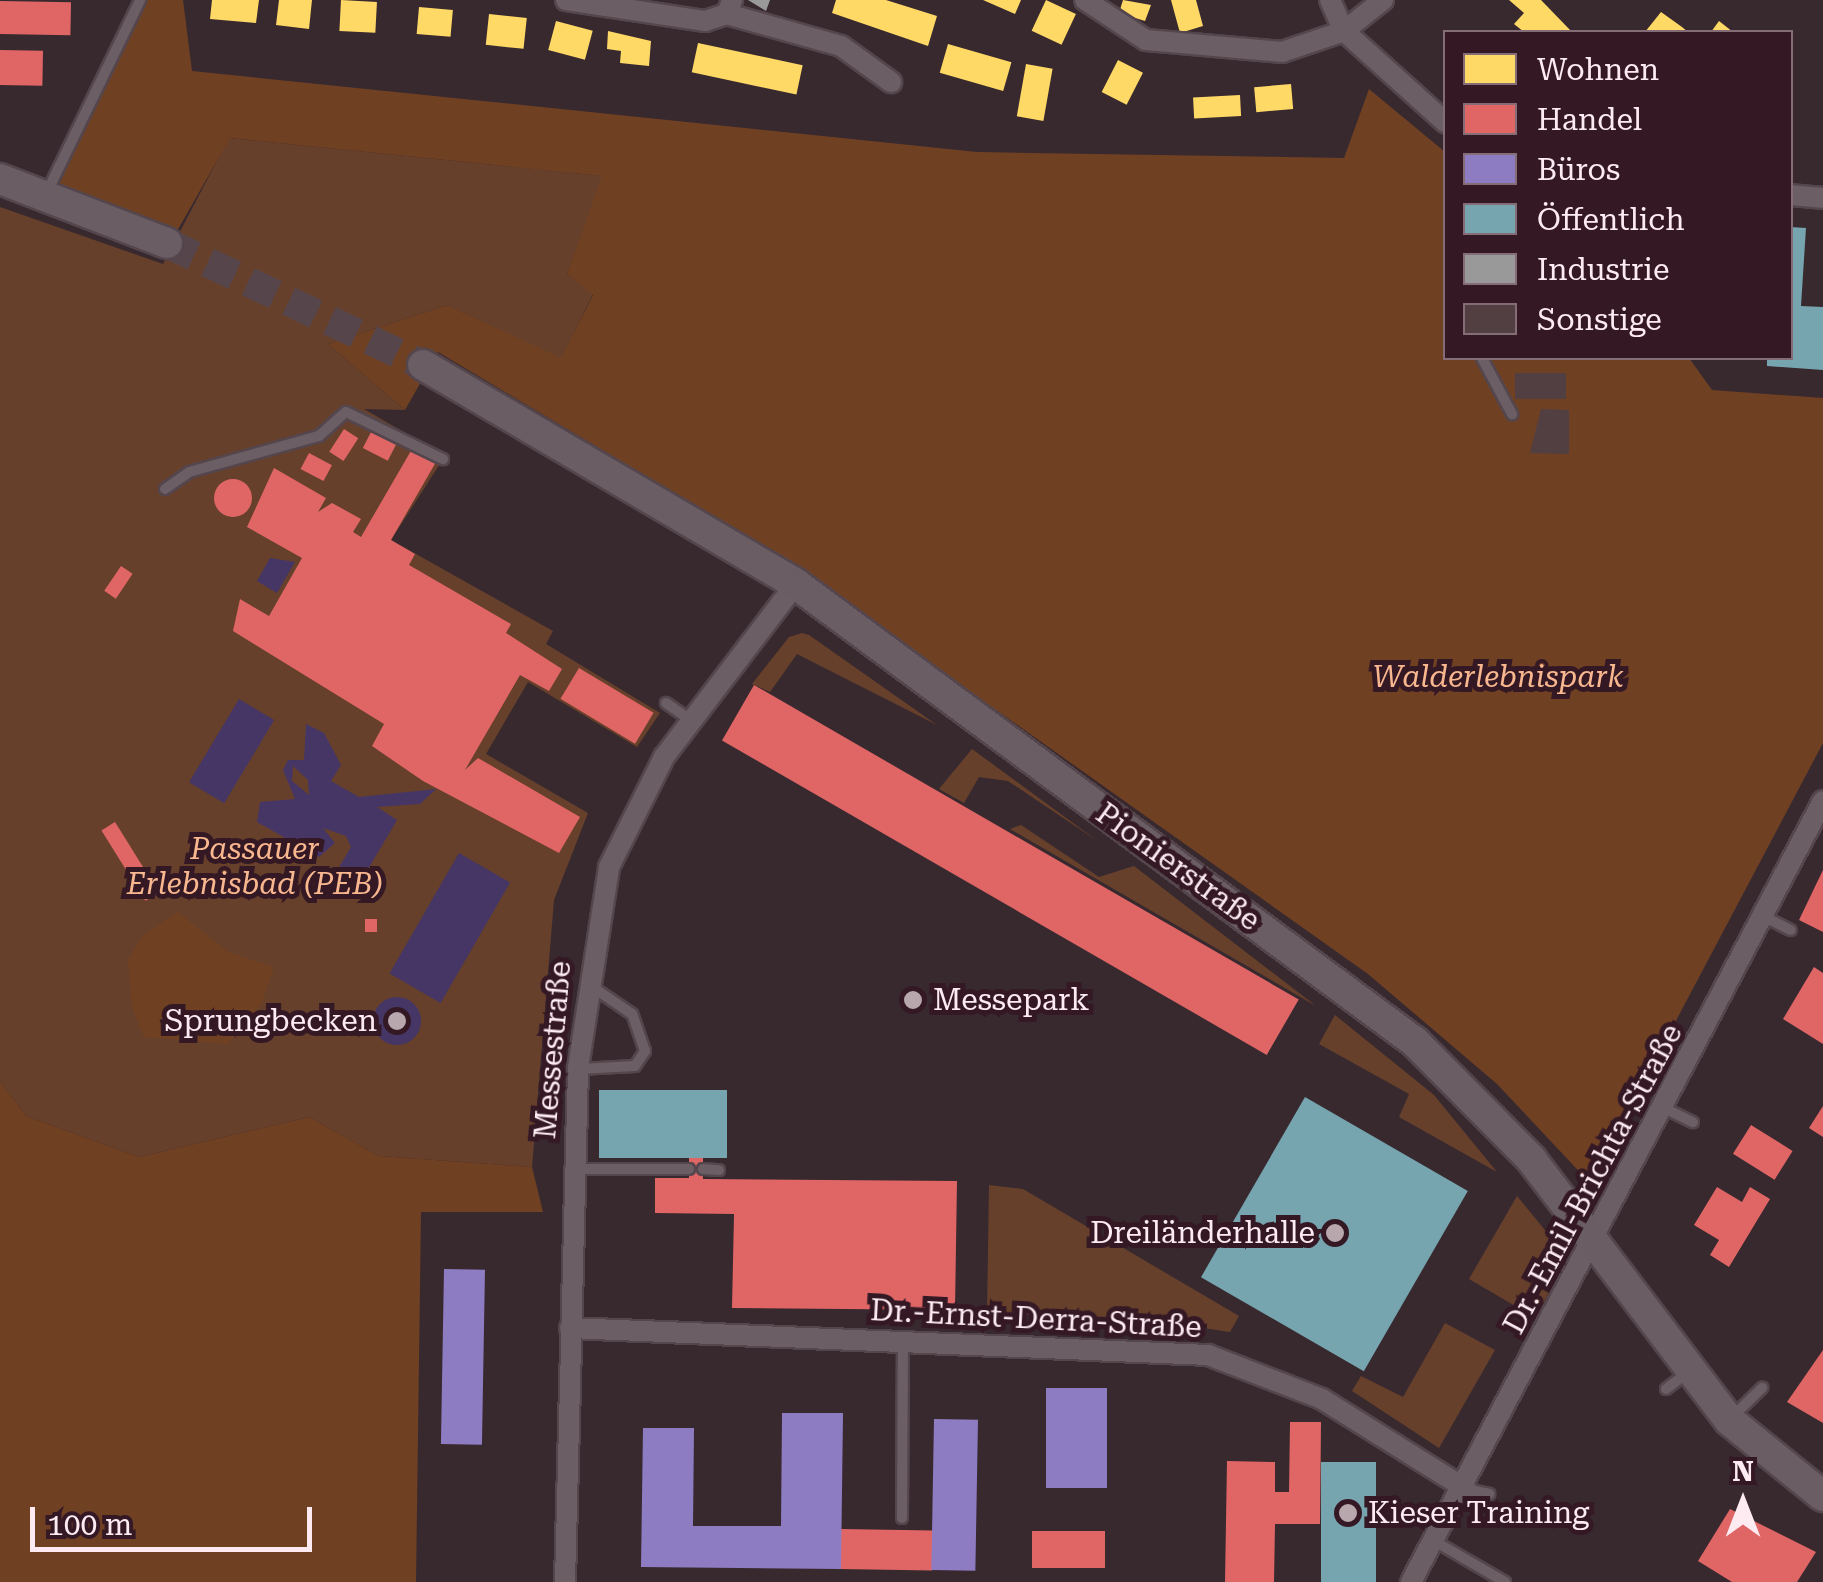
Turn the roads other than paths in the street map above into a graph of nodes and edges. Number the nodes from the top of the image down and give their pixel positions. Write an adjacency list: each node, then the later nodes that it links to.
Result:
1 (140, 0): 11 (lane)
2 (566, 0): 6 (street)
3 (1085, 0): 7 (street)
4 (1330, 0): 7 (street)
5 (1383, 0): 7 (street)
6 (730, 7): 8 (street)
7 (1344, 32): 9 (street)
8 (891, 82)
9 (1443, 119)
10 (0, 179): 11 (main road)
11 (45, 194): 14 (main road)
12 (1793, 196): 13 (street)
13 (1823, 198)
14 (167, 243)
15 (1483, 360): 17 (lane)
16 (423, 365): 20 (main road, Pionierstraße)
17 (1512, 414)
18 (443, 459): 19 (lane)
19 (165, 489)
20 (796, 584): 22 (street, Messestraße); 34 (main road, Pionierstraße)
21 (666, 703): 22 (lane)
22 (690, 719): 26 (street, Messestraße)
23 (1823, 801): 24 (street, Dr.-Emil-Brichta-Straße)
24 (1763, 916): 25 (lane); 28 (street, Dr.-Emil-Brichta-Straße)
25 (1791, 930)
26 (586, 983): 27 (street, Messestraße); 27 (lane)
27 (578, 1068): 30 (street, Messestraße)
28 (1666, 1109): 29 (lane); 34 (street, Dr.-Emil-Brichta-Straße)
29 (1694, 1122)
30 (574, 1168): 31 (lane); 35 (street, Messestraße)
31 (690, 1169)
32 (703, 1170): 33 (lane)
33 (719, 1170)
34 (1592, 1238): 38 (main road, Pionierstraße); 39 (street, Dr.-Emil-Brichta-Straße)
35 (570, 1328): 36 (street, Dr.-Ernst-Derra-Straße); 44 (street, Messestraße)
36 (903, 1343): 39 (street, Dr.-Ernst-Derra-Straße); 42 (lane)
37 (1762, 1388): 38 (lane)
38 (1729, 1420): 41 (main road, Pionierstraße)
39 (1466, 1488): 40 (lane); 43 (street, Dr.-Emil-Brichta-Straße)
40 (1489, 1494)
41 (1823, 1496)
42 (902, 1518)
43 (1436, 1542): 45 (street, Dr.-Emil-Brichta-Straße); 46 (lane)
44 (565, 1582)
45 (1410, 1582)
46 (1505, 1582)

